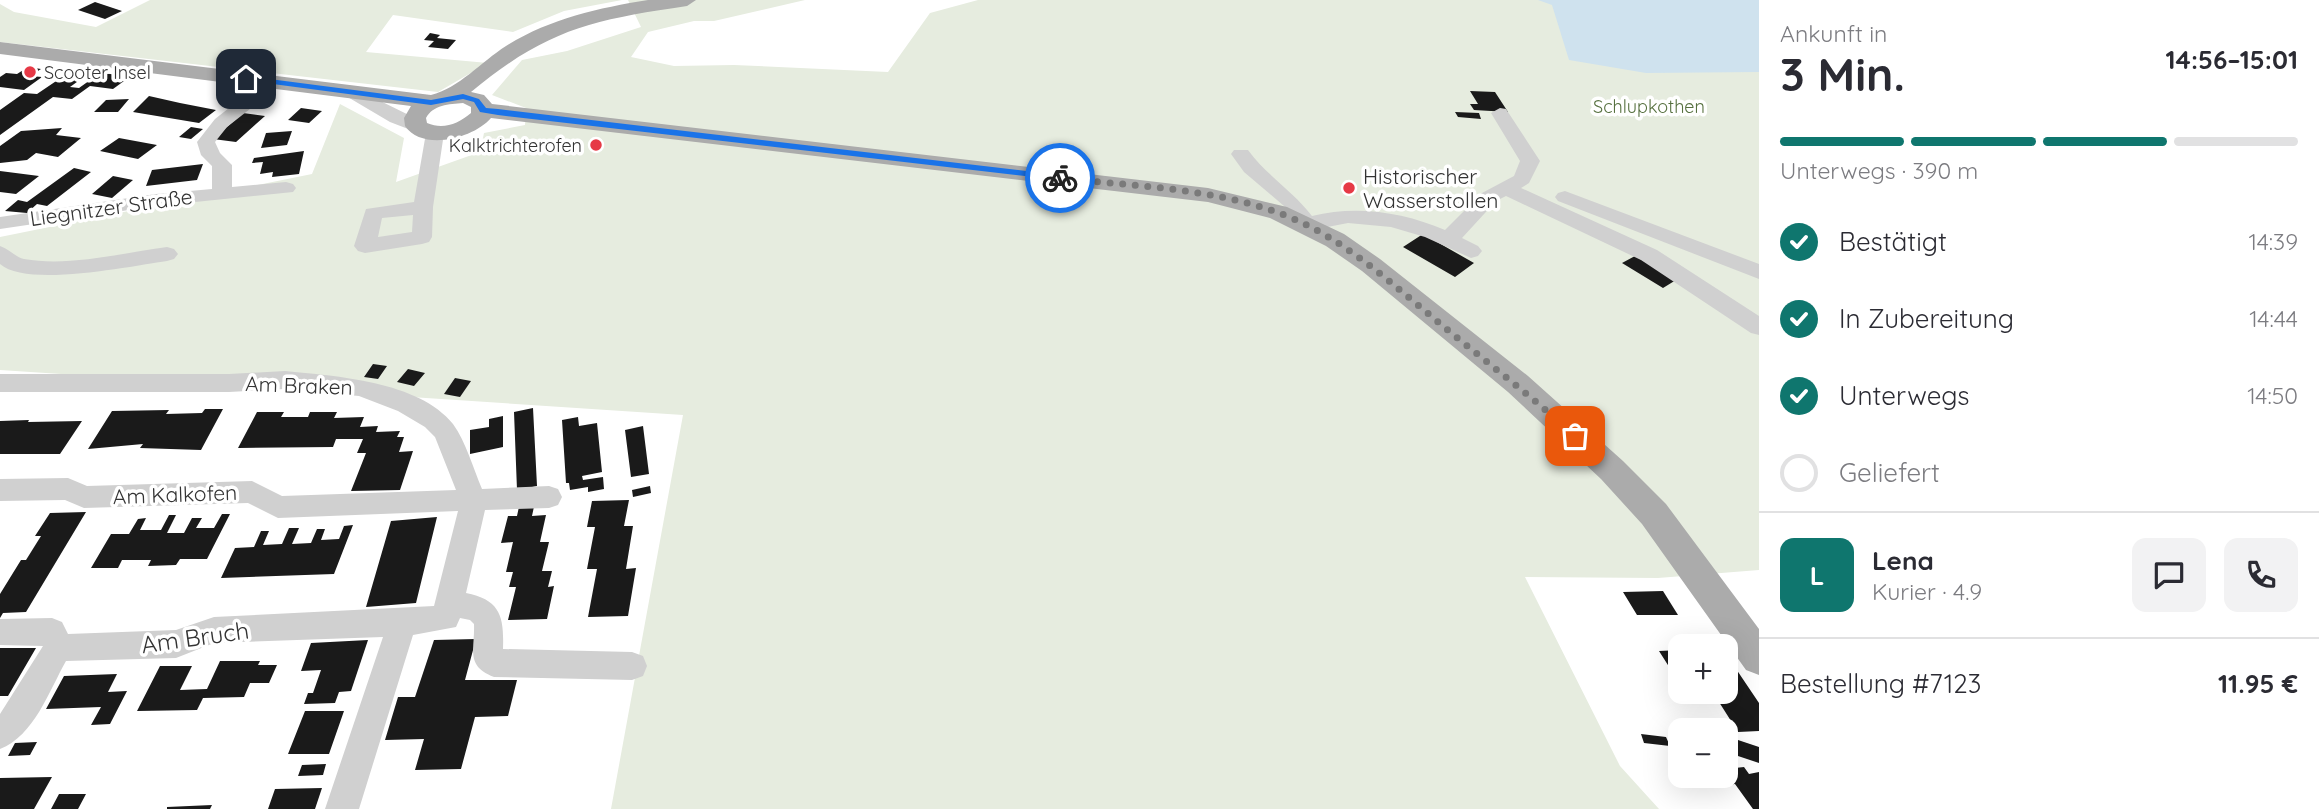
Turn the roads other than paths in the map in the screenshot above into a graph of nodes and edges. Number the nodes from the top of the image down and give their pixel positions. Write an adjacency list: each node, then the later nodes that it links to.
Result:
1 (687, 0): 4 (main road)
2 (0, 48): 6 (main road)
3 (258, 94): 10 (street, Liegnitzer Straße)
4 (471, 103): 6 (main road); 6 (main road); 13 (main road)
5 (1500, 113): 8 (street)
6 (430, 121): 11 (street)
7 (1241, 154): 13 (street)
8 (1514, 184): 14 (street); 18 (street); 19 (street)
9 (286, 188): 10 (street, Liegnitzer Straße)
10 (222, 193): 12 (street, Liegnitzer Straße)
11 (422, 207)
12 (0, 223)
13 (1307, 224): 14 (street); 28 (main road)
14 (1463, 225): 15 (street)
15 (1471, 251)
16 (0, 253): 17 (street)
17 (167, 254)
18 (1759, 272)
19 (1759, 327)
20 (0, 383): 23 (street, Am Braken)
21 (0, 490): 23 (street, Am Kalkofen)
22 (550, 497): 23 (street, Am Kalkofen)
23 (474, 500): 24 (street)
24 (449, 606): 25 (street); 29 (street)
25 (402, 623): 27 (street, Am Bruch); 31 (street)
26 (0, 632): 27 (street)
27 (58, 648): 30 (street)
28 (1759, 658)
29 (632, 666)
30 (0, 734)
31 (342, 809)

